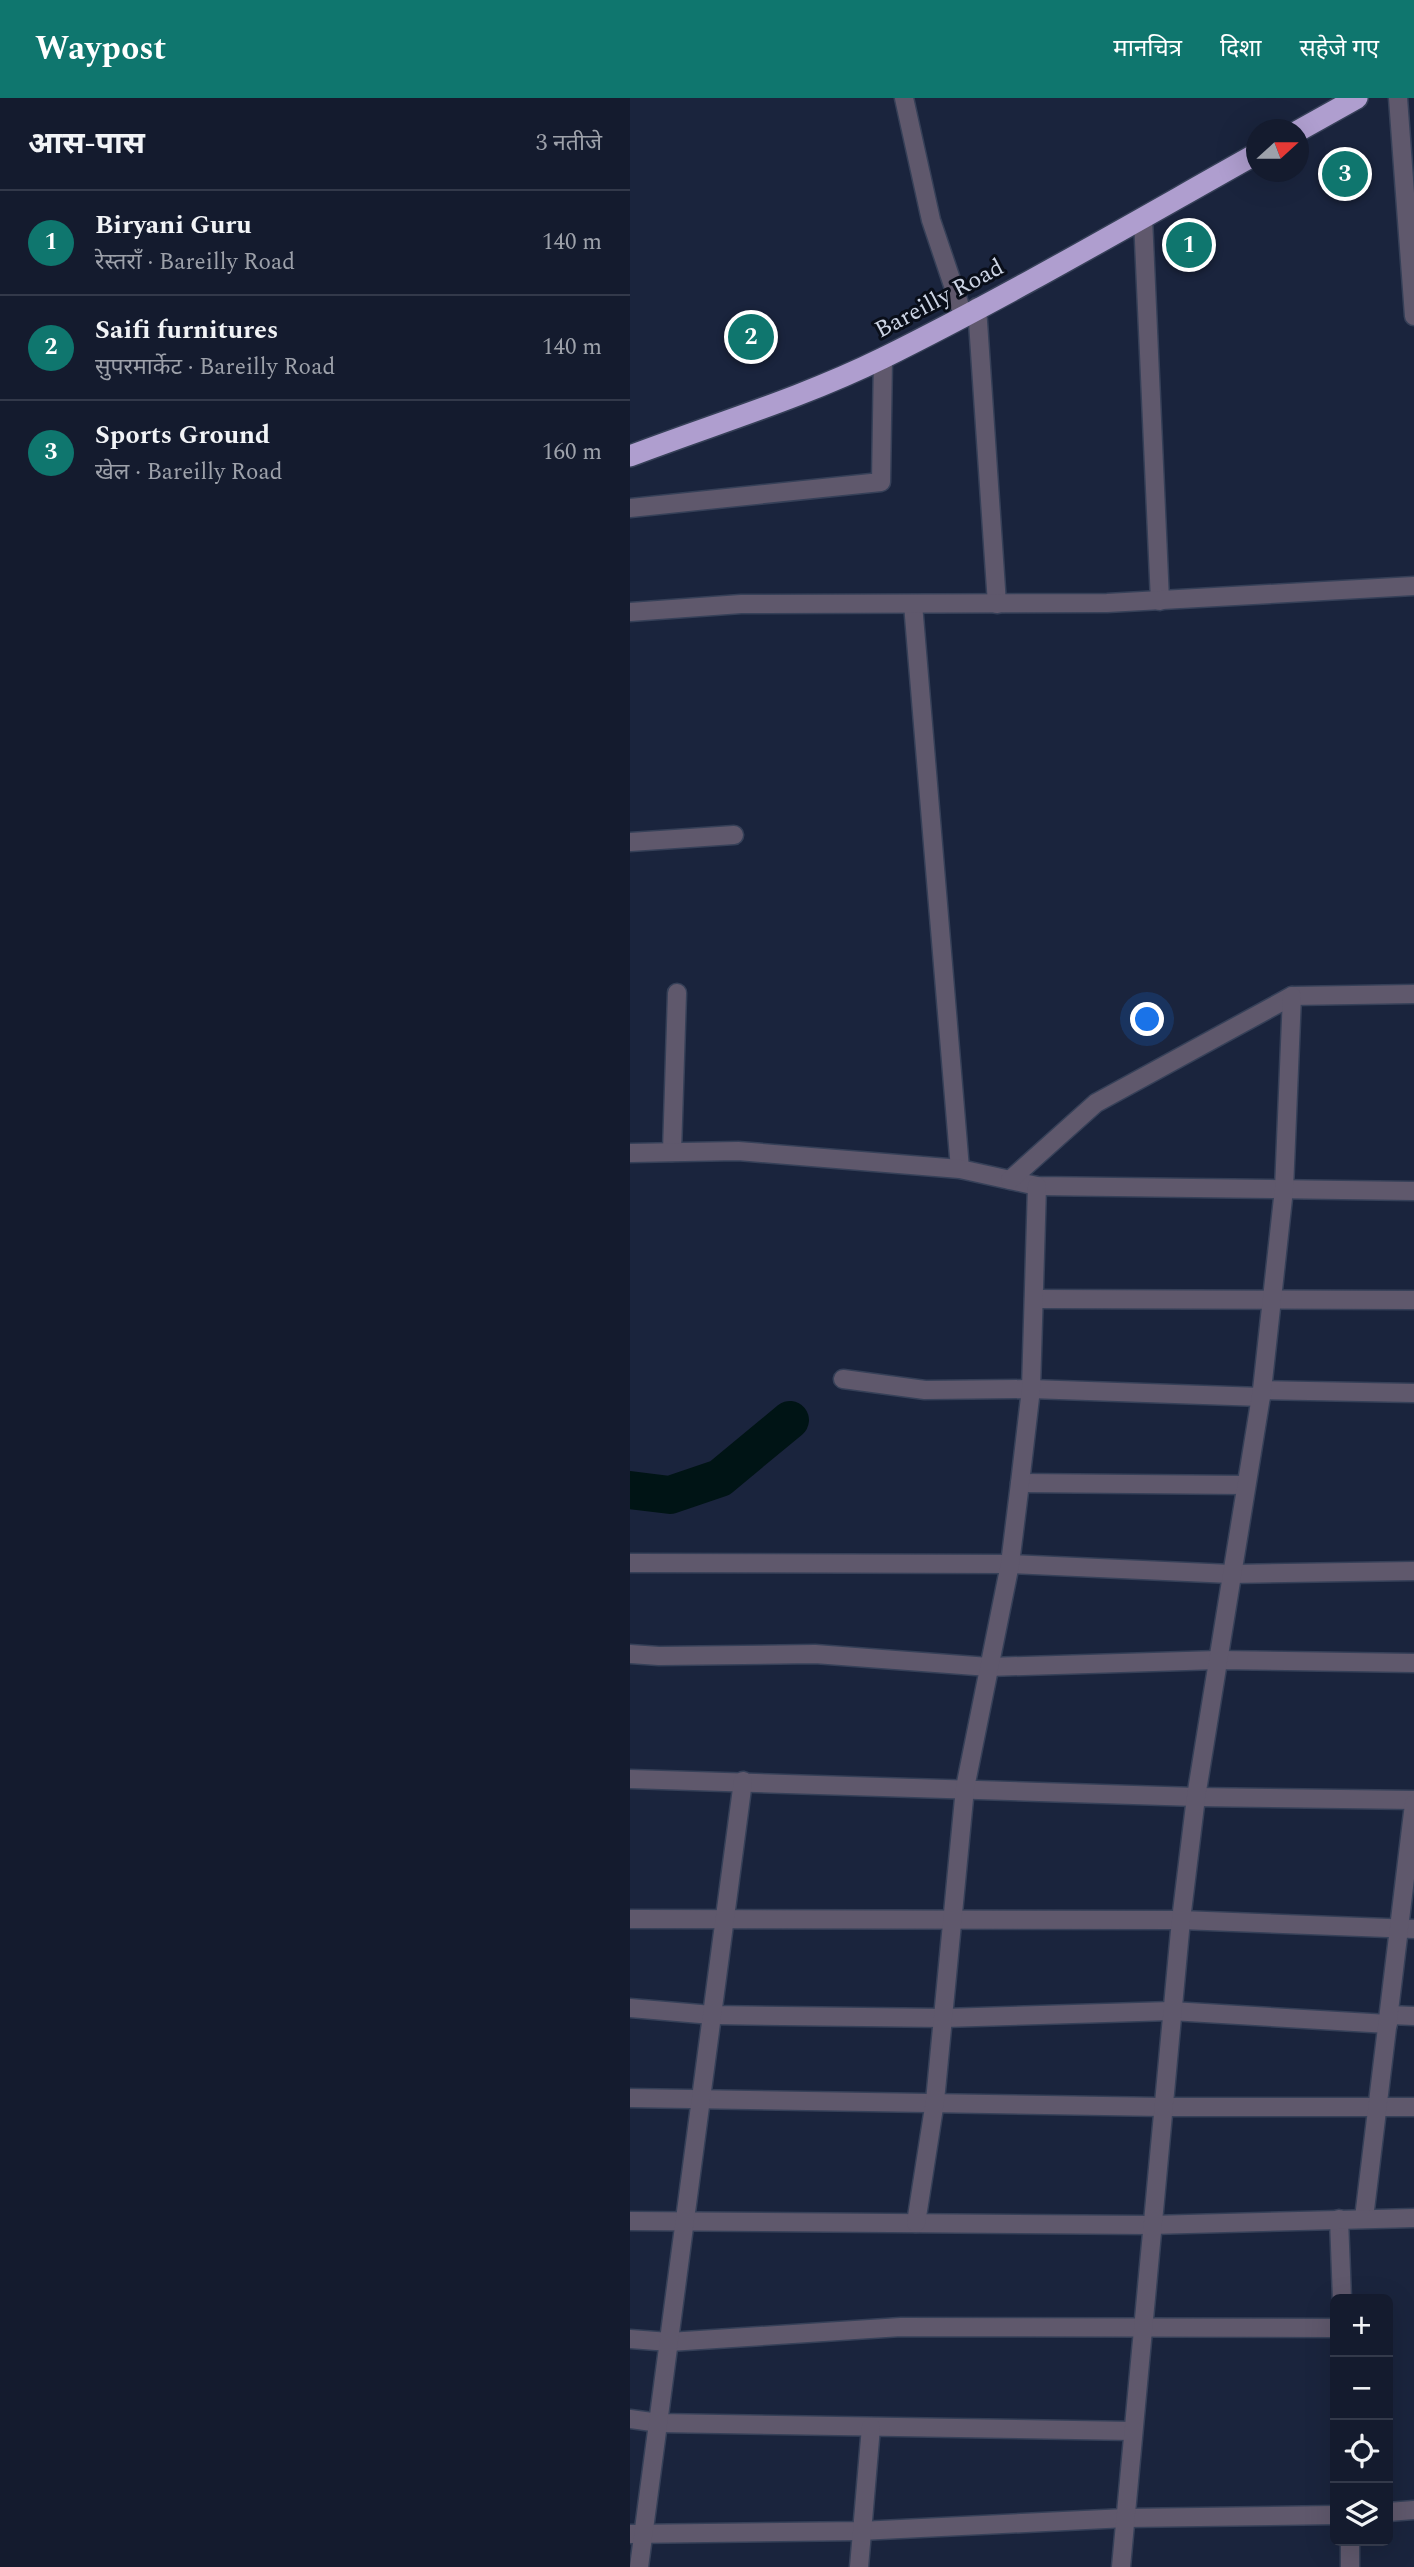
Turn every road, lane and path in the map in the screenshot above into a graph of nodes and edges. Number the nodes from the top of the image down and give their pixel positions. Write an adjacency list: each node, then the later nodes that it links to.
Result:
1 (904, 98): 8 (street)
2 (1357, 98): 4 (highway)
3 (1398, 98): 6 (street)
4 (1309, 125)
5 (1246, 160): 7 (highway, Bareilly Road)
6 (1411, 202): 9 (street)
7 (1143, 218): 8 (highway, Bareilly Road); 14 (street)
8 (970, 311): 10 (highway, Bareilly Road); 16 (street)
9 (1414, 316)
10 (883, 358): 11 (highway, Bareilly Road); 12 (street)
11 (630, 456)
12 (630, 508)
13 (1414, 586): 14 (street)
14 (1160, 601): 16 (street)
15 (913, 604): 16 (street); 17 (street); 25 (street)
16 (997, 604)
17 (630, 612)
18 (734, 835): 19 (street)
19 (630, 842)
20 (677, 993): 23 (street)
21 (1414, 994): 22 (street)
22 (1292, 996): 26 (street); 28 (street)
23 (672, 1152): 24 (street); 25 (street)
24 (630, 1153)
25 (960, 1169): 26 (street)
26 (1010, 1180): 27 (street)
27 (1037, 1186): 28 (street); 30 (street)
28 (1284, 1189): 29 (street); 31 (street)
29 (1414, 1191)
30 (1034, 1299): 31 (street); 34 (street)
31 (1272, 1299): 32 (street); 35 (street)
32 (1414, 1300)
33 (843, 1379): 34 (street)
34 (1031, 1389): 35 (street); 37 (street)
35 (1261, 1394): 36 (street); 38 (street)
36 (1414, 1394)
37 (1020, 1483): 38 (street); 40 (street)
38 (1246, 1485): 42 (street)
39 (630, 1563): 40 (street)
40 (1010, 1564): 42 (street); 46 (street)
41 (1414, 1571): 42 (street)
42 (1231, 1574): 44 (street)
43 (630, 1654): 46 (street)
44 (1218, 1660): 45 (street); 46 (street); 50 (street)
45 (1414, 1662)
46 (989, 1667): 49 (street)
47 (630, 1779): 48 (street)
48 (743, 1781): 49 (street); 53 (street)
49 (965, 1788): 50 (street); 54 (street)
50 (1196, 1797): 51 (street); 55 (street)
51 (1414, 1802): 56 (street)
52 (630, 1919): 53 (street)
53 (725, 1920): 54 (street); 59 (street)
54 (953, 1920): 55 (street); 61 (street)
55 (1181, 1920): 56 (street); 58 (street)
56 (1407, 1929): 62 (street)
57 (630, 2008): 59 (street)
58 (1171, 2011): 61 (street); 62 (street); 68 (street)
59 (712, 2015): 61 (street); 64 (street)
60 (1414, 2016): 62 (street)
61 (944, 2018): 65 (street)
62 (1389, 2020): 66 (street)
63 (630, 2098): 64 (street)
64 (701, 2099): 65 (street); 73 (street)
65 (935, 2101): 68 (street); 74 (street)
66 (1378, 2106): 67 (street); 68 (street); 69 (street)
67 (1414, 2107)
68 (1162, 2108): 75 (street)
69 (1364, 2218): 70 (street); 71 (street)
70 (1414, 2218)
71 (1339, 2219): 75 (street); 76 (street)
72 (630, 2221): 73 (street)
73 (686, 2221): 74 (street); 80 (street)
74 (916, 2223): 75 (street)
75 (1151, 2225): 78 (street)
76 (1342, 2294)
77 (1330, 2328): 78 (street)
78 (1142, 2329): 80 (street); 84 (street)
79 (630, 2339): 80 (street)
80 (669, 2342): 82 (street)
81 (630, 2419): 82 (street)
82 (659, 2423): 83 (street); 90 (street)
83 (871, 2427): 84 (street); 89 (street)
84 (1133, 2431): 88 (street)
85 (1414, 2510): 86 (street)
86 (1393, 2512)
87 (1330, 2515): 88 (street)
88 (1126, 2518): 89 (street); 94 (street)
89 (860, 2531): 90 (street); 93 (street)
90 (637, 2535): 92 (street)
91 (1350, 2546): 95 (street)
92 (639, 2567)
93 (859, 2567)
94 (1121, 2567)
95 (1350, 2567)

